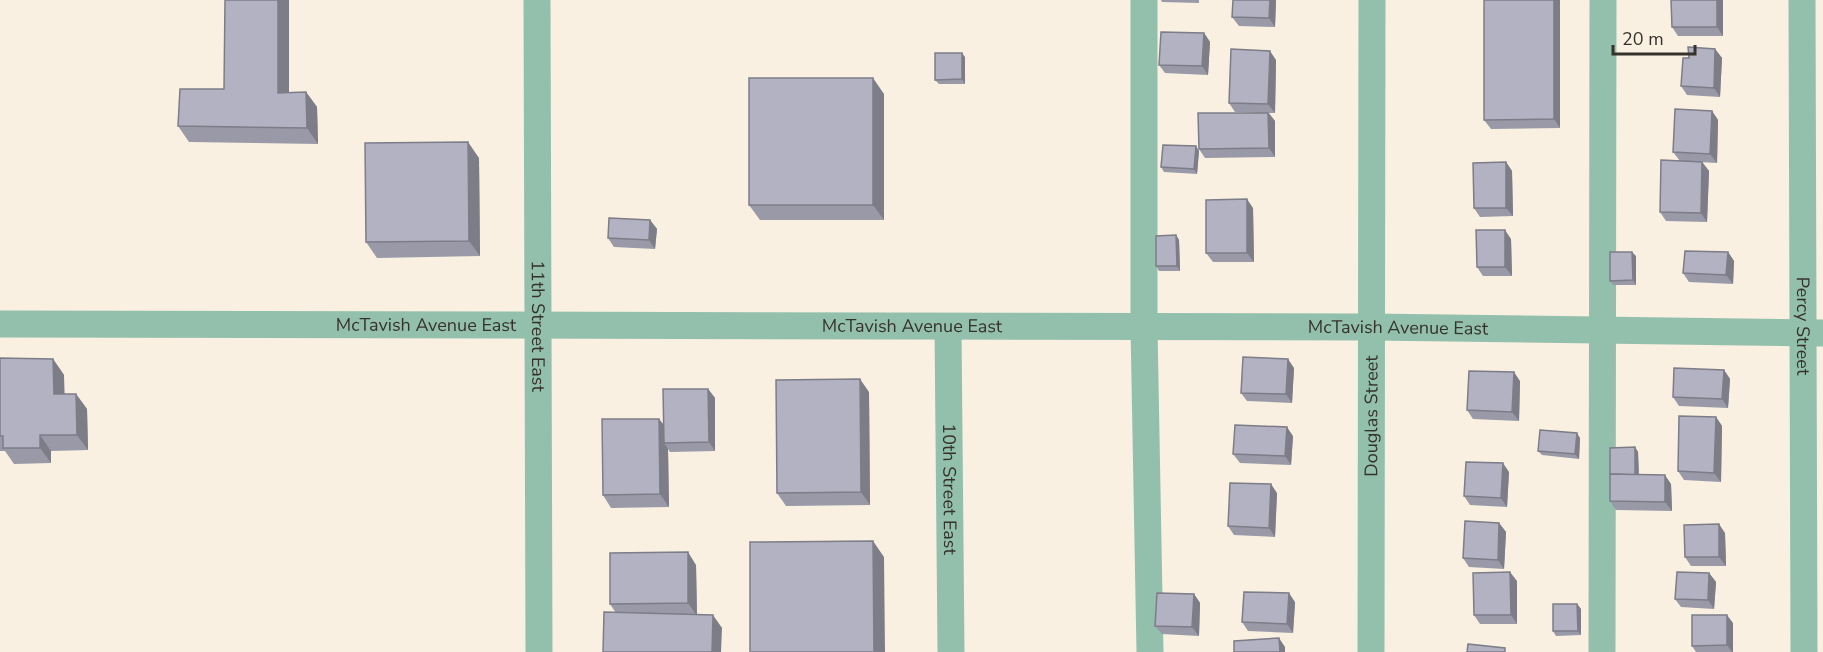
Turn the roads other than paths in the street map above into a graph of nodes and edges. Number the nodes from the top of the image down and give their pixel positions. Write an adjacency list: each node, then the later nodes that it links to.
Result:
1 (537, 0): 7 (street, 11th Street East)
2 (1144, 0): 9 (street)
3 (1372, 0): 10 (street, Douglas Street)
4 (1603, 0): 11 (street)
5 (1802, 0): 12 (street, Percy Street)
6 (0, 324): 7 (street, McTavish Avenue East)
7 (537, 327): 8 (street, McTavish Avenue East); 13 (street, 11th Street East)
8 (948, 327): 9 (street, McTavish Avenue East); 14 (street, 10th Street East)
9 (1144, 327): 10 (street, McTavish Avenue East); 15 (street)
10 (1371, 327): 11 (street, McTavish Avenue East); 16 (street, Douglas Street)
11 (1603, 330): 12 (street, McTavish Avenue East); 17 (street)
12 (1813, 333): 18 (street, Percy Street)
13 (539, 652)
14 (951, 652)
15 (1150, 652)
16 (1371, 652)
17 (1602, 652)
18 (1804, 652)

